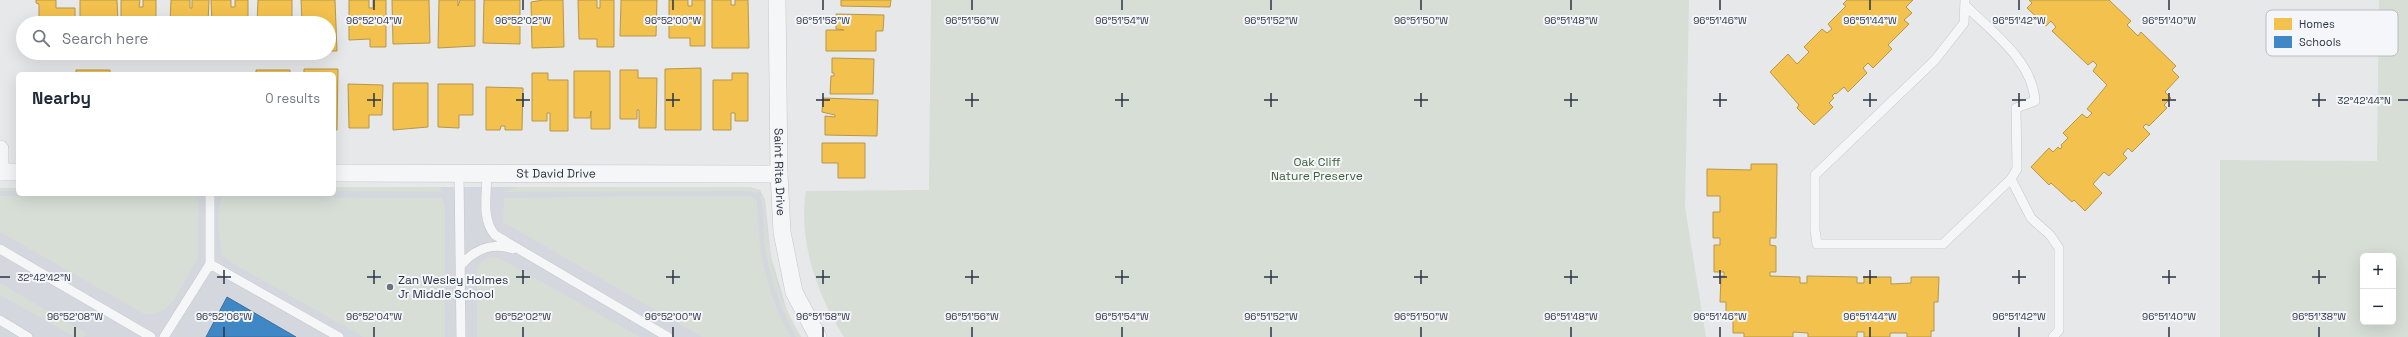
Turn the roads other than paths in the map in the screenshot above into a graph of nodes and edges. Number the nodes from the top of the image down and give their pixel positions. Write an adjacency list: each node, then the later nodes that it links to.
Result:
1 (777, 0): 9 (street, Saint Rita Drive)
2 (1965, 2): 10 (lane); 10 (lane)
3 (0, 149): 4 (street)
4 (0, 172): 5 (street)
5 (16, 172)
6 (336, 172): 7 (street, St David Drive)
7 (459, 173): 8 (street, St David Drive); 15 (lane)
8 (487, 173): 9 (street, St David Drive); 13 (lane)
9 (779, 174): 24 (street, Saint Rita Drive)
10 (2011, 179): 17 (lane)
11 (210, 196): 14 (lane)
12 (0, 249): 19 (lane)
13 (520, 252): 15 (lane); 23 (lane)
14 (210, 264): 20 (lane); 21 (lane)
15 (462, 265): 22 (lane)
16 (0, 320): 18 (lane)
17 (2062, 333): 25 (lane)
18 (28, 337)
19 (151, 337)
20 (164, 337)
21 (340, 337)
22 (461, 337)
23 (668, 337)
24 (818, 337)
25 (2053, 337)

